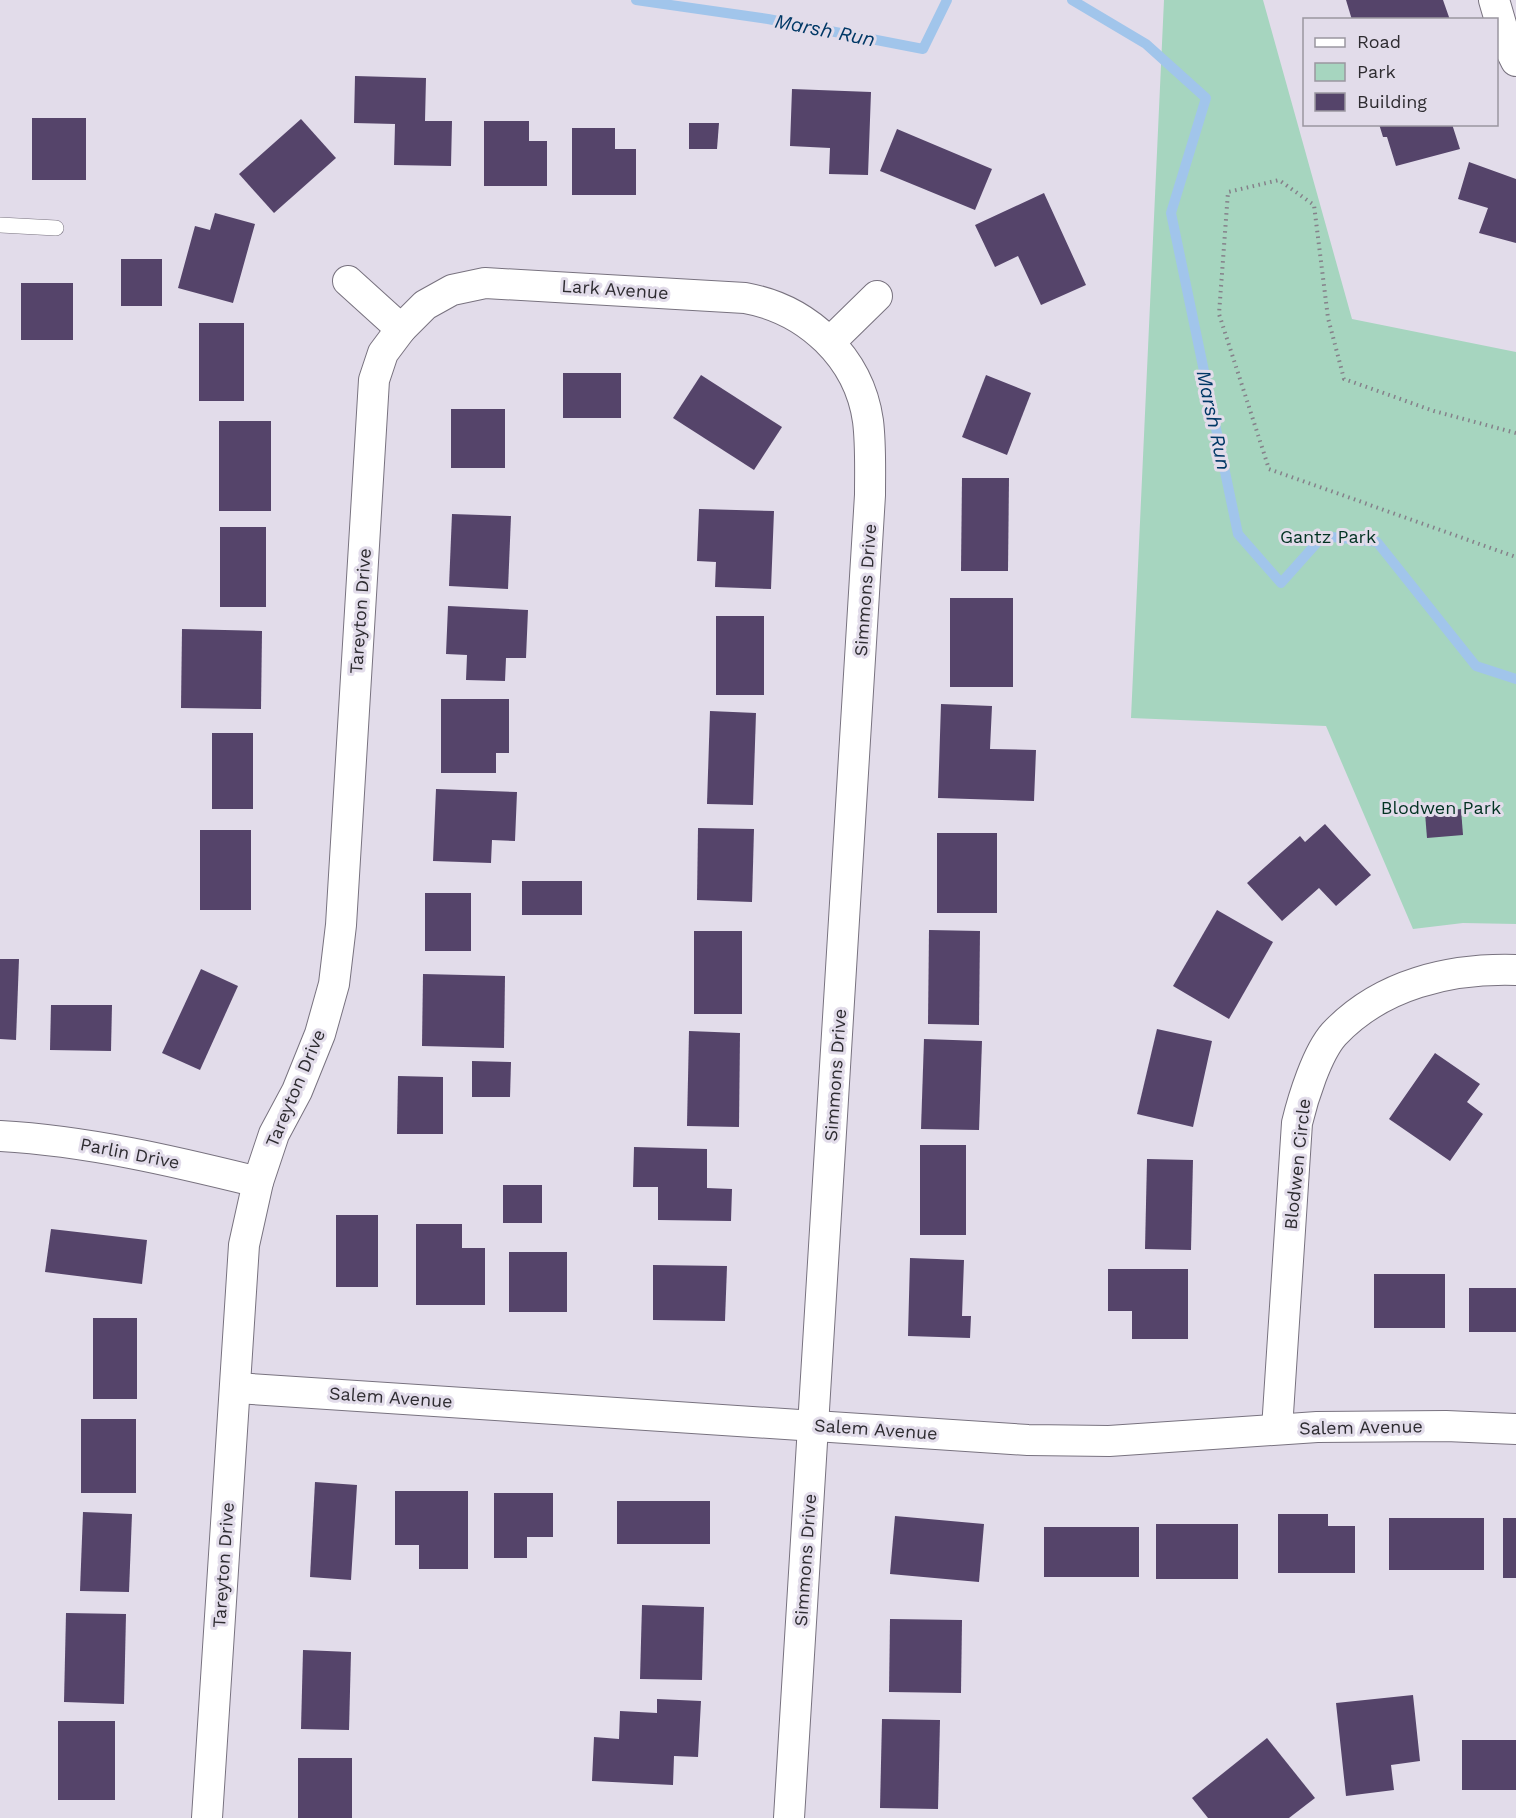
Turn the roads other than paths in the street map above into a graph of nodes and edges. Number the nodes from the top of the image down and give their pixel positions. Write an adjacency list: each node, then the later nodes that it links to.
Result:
1 (1494, 0): 2 (street)
2 (1516, 61)
3 (0, 225): 4 (lane)
4 (56, 228)
5 (348, 281): 7 (street)
6 (877, 296): 8 (street)
7 (401, 329): 8 (street, Lark Avenue); 11 (street, Tareyton Drive)
8 (830, 342): 13 (street, Simmons Drive)
9 (1516, 970): 14 (street, Blodwen Circle)
10 (0, 1136): 11 (street, Parlin Drive)
11 (258, 1182): 12 (street, Tareyton Drive)
12 (236, 1388): 13 (street, Salem Avenue); 16 (street, Tareyton Drive)
13 (813, 1424): 14 (street, Salem Avenue); 17 (street, Simmons Drive)
14 (1277, 1429): 15 (street, Salem Avenue)
15 (1516, 1429)
16 (207, 1818)
17 (789, 1818)

